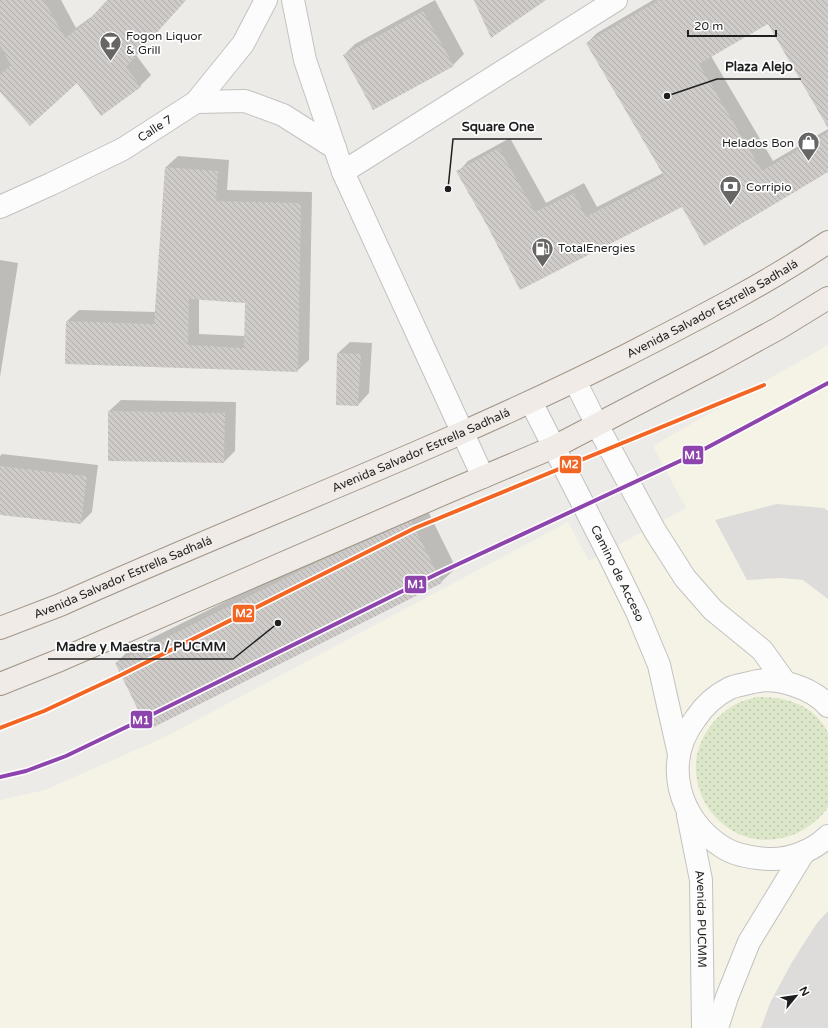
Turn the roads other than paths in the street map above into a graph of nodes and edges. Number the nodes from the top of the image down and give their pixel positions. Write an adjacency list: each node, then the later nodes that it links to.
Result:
1 (266, 0): 4 (street, Calle 7)
2 (293, 0): 5 (street)
3 (616, 0): 6 (street)
4 (196, 102): 5 (street); 7 (street, Calle 7)
5 (335, 148): 6 (street)
6 (343, 172): 13 (street)
7 (0, 207)
8 (828, 242): 10 (main road, Avenida Salvador Estrella Sadhalá)
9 (828, 298): 12 (main road)
10 (575, 381): 11 (main road, Avenida Salvador Estrella Sadhalá); 12 (street)
11 (531, 402): 13 (main road, Avenida Salvador Estrella Sadhalá); 14 (street, Camino de Acceso)
12 (597, 425): 14 (main road); 17 (street)
13 (462, 432): 15 (street); 16 (main road, Avenida Salvador Estrella Sadhalá)
14 (554, 447): 15 (main road); 20 (street, Camino de Acceso)
15 (483, 477): 18 (main road)
16 (0, 628)
17 (786, 682): 19 (street); 20 (street)
18 (0, 684)
19 (827, 703)
20 (679, 754): 21 (street)
21 (687, 810): 23 (street); 24 (street, Avenida PUCMM)
22 (828, 836): 23 (street)
23 (804, 852): 25 (street)
24 (703, 1028)
25 (717, 1028)

